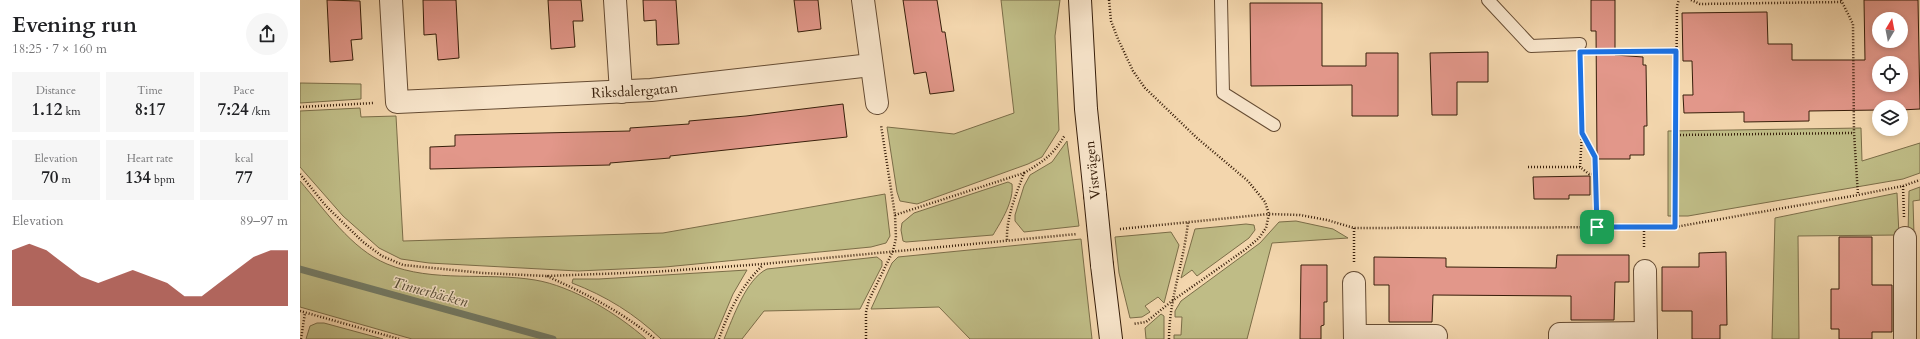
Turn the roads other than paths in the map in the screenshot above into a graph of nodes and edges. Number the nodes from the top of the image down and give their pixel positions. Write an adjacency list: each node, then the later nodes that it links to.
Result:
1 (391, 0): 9 (street, Riksdalergatan)
2 (615, 0): 9 (street)
3 (863, 0): 8 (street)
4 (1080, 0): 19 (street, Vistvägen, bridge)
5 (1220, 0): 11 (lane)
6 (1488, 0): 7 (lane)
7 (1580, 44)
8 (871, 65): 9 (street, Riksdalergatan); 10 (street)
9 (621, 92)
10 (877, 103)
11 (1274, 125)
12 (1905, 238): 15 (street)
13 (1645, 271): 17 (street)
14 (1354, 283): 18 (street)
15 (1913, 299): 21 (street)
16 (1436, 336): 18 (street)
17 (1646, 336): 20 (street)
18 (1355, 337)
19 (1111, 339)
20 (1560, 339)
21 (1905, 339)

